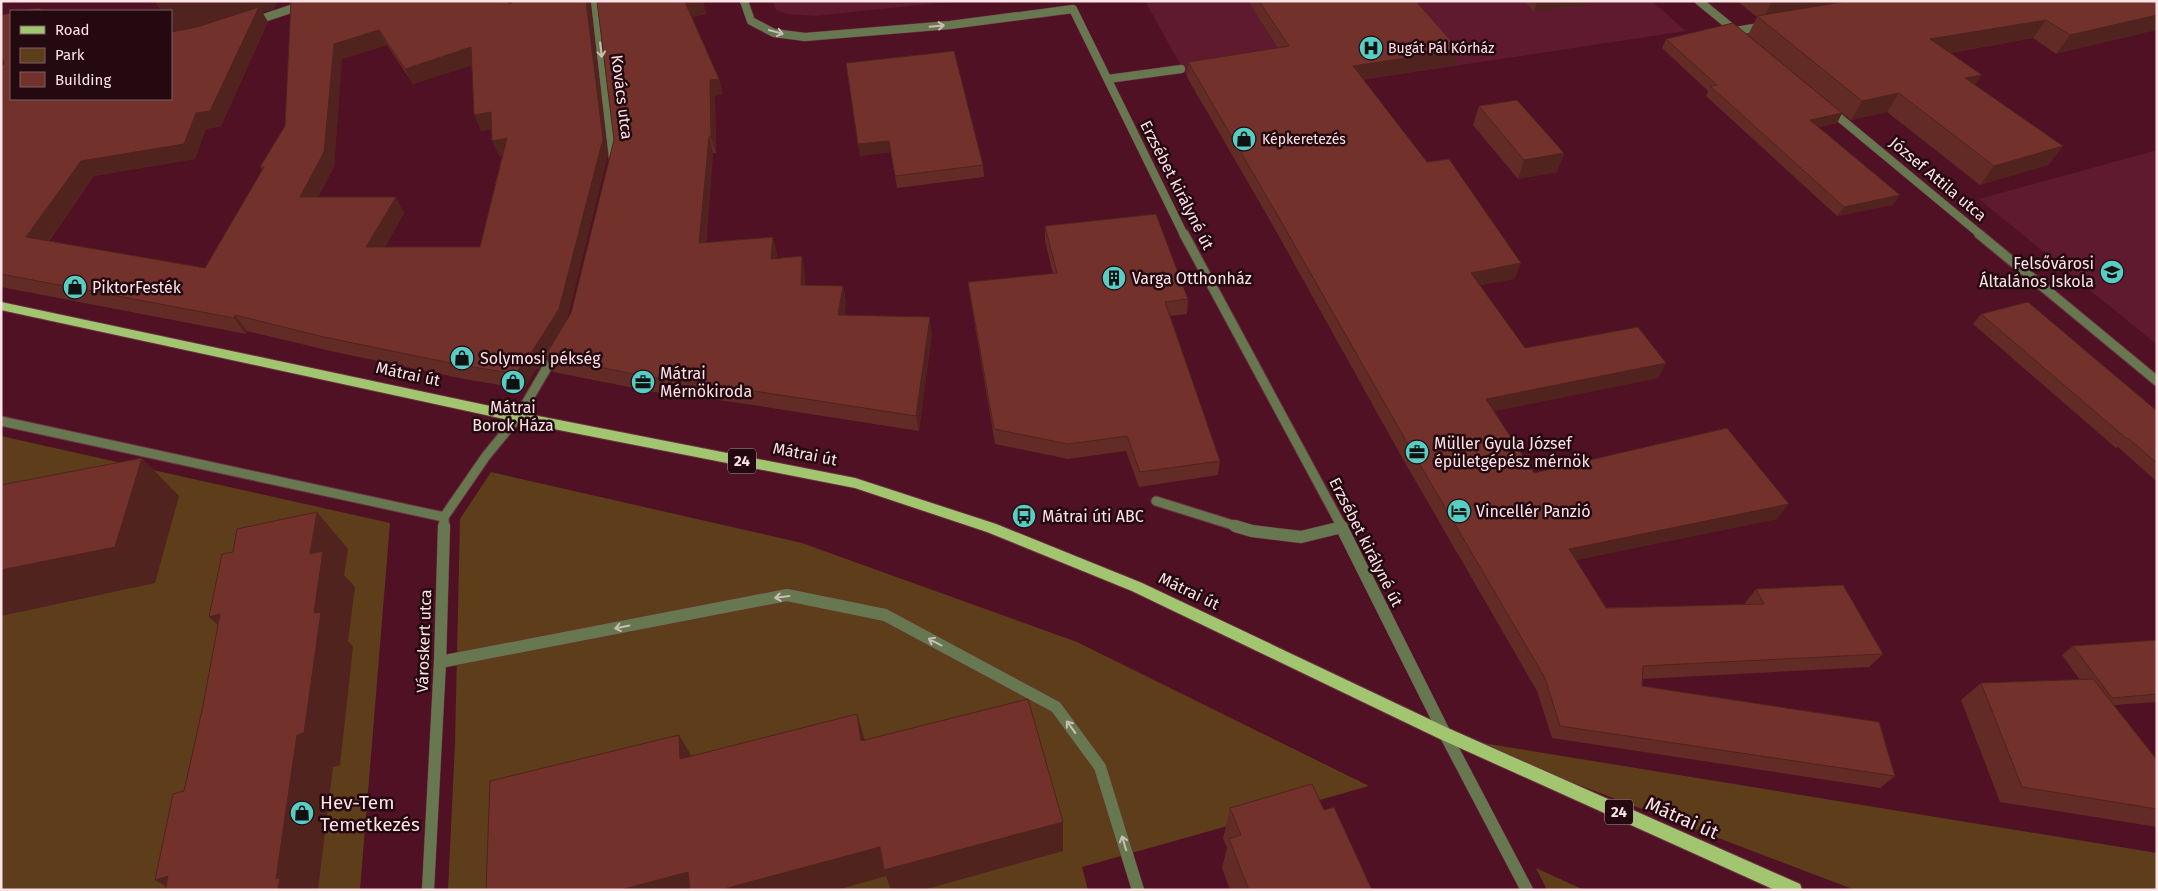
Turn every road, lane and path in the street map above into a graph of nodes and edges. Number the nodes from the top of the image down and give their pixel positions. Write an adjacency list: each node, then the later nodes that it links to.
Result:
1 (315, 1): 7 (street)
2 (595, 1): 14 (street, Kovács utca, one-way to 14)
3 (744, 1): 6 (street, one-way to 6)
4 (1070, 1): 6 (street, Erzsébet királyné út)
5 (1700, 1): 9 (street)
6 (1073, 9): 12 (street, Erzsébet királyné út)
7 (242, 25)
8 (1772, 25): 9 (street)
9 (1736, 31): 10 (street)
10 (1744, 37)
11 (1182, 69): 12 (street)
12 (1108, 80): 22 (street, Erzsébet királyné út)
13 (1820, 101): 17 (street, József Attila utca)
14 (612, 164)
15 (1, 306): 18 (main road, Mátrai út / 24)
16 (562, 343): 18 (street)
17 (2157, 381)
18 (518, 417): 21 (street); 24 (main road, Mátrai út / 24)
19 (1, 421): 21 (street)
20 (1156, 501): 22 (street)
21 (444, 517): 23 (street, Városkert utca)
22 (1342, 527): 24 (street, Erzsébet királyné út)
23 (440, 662): 25 (street, Városkert utca); 26 (street, one-way to 23)
24 (1445, 734): 27 (street); 28 (main road, Mátrai út / 24)
25 (428, 890)
26 (1138, 890)
27 (1527, 890)
28 (1794, 890)

